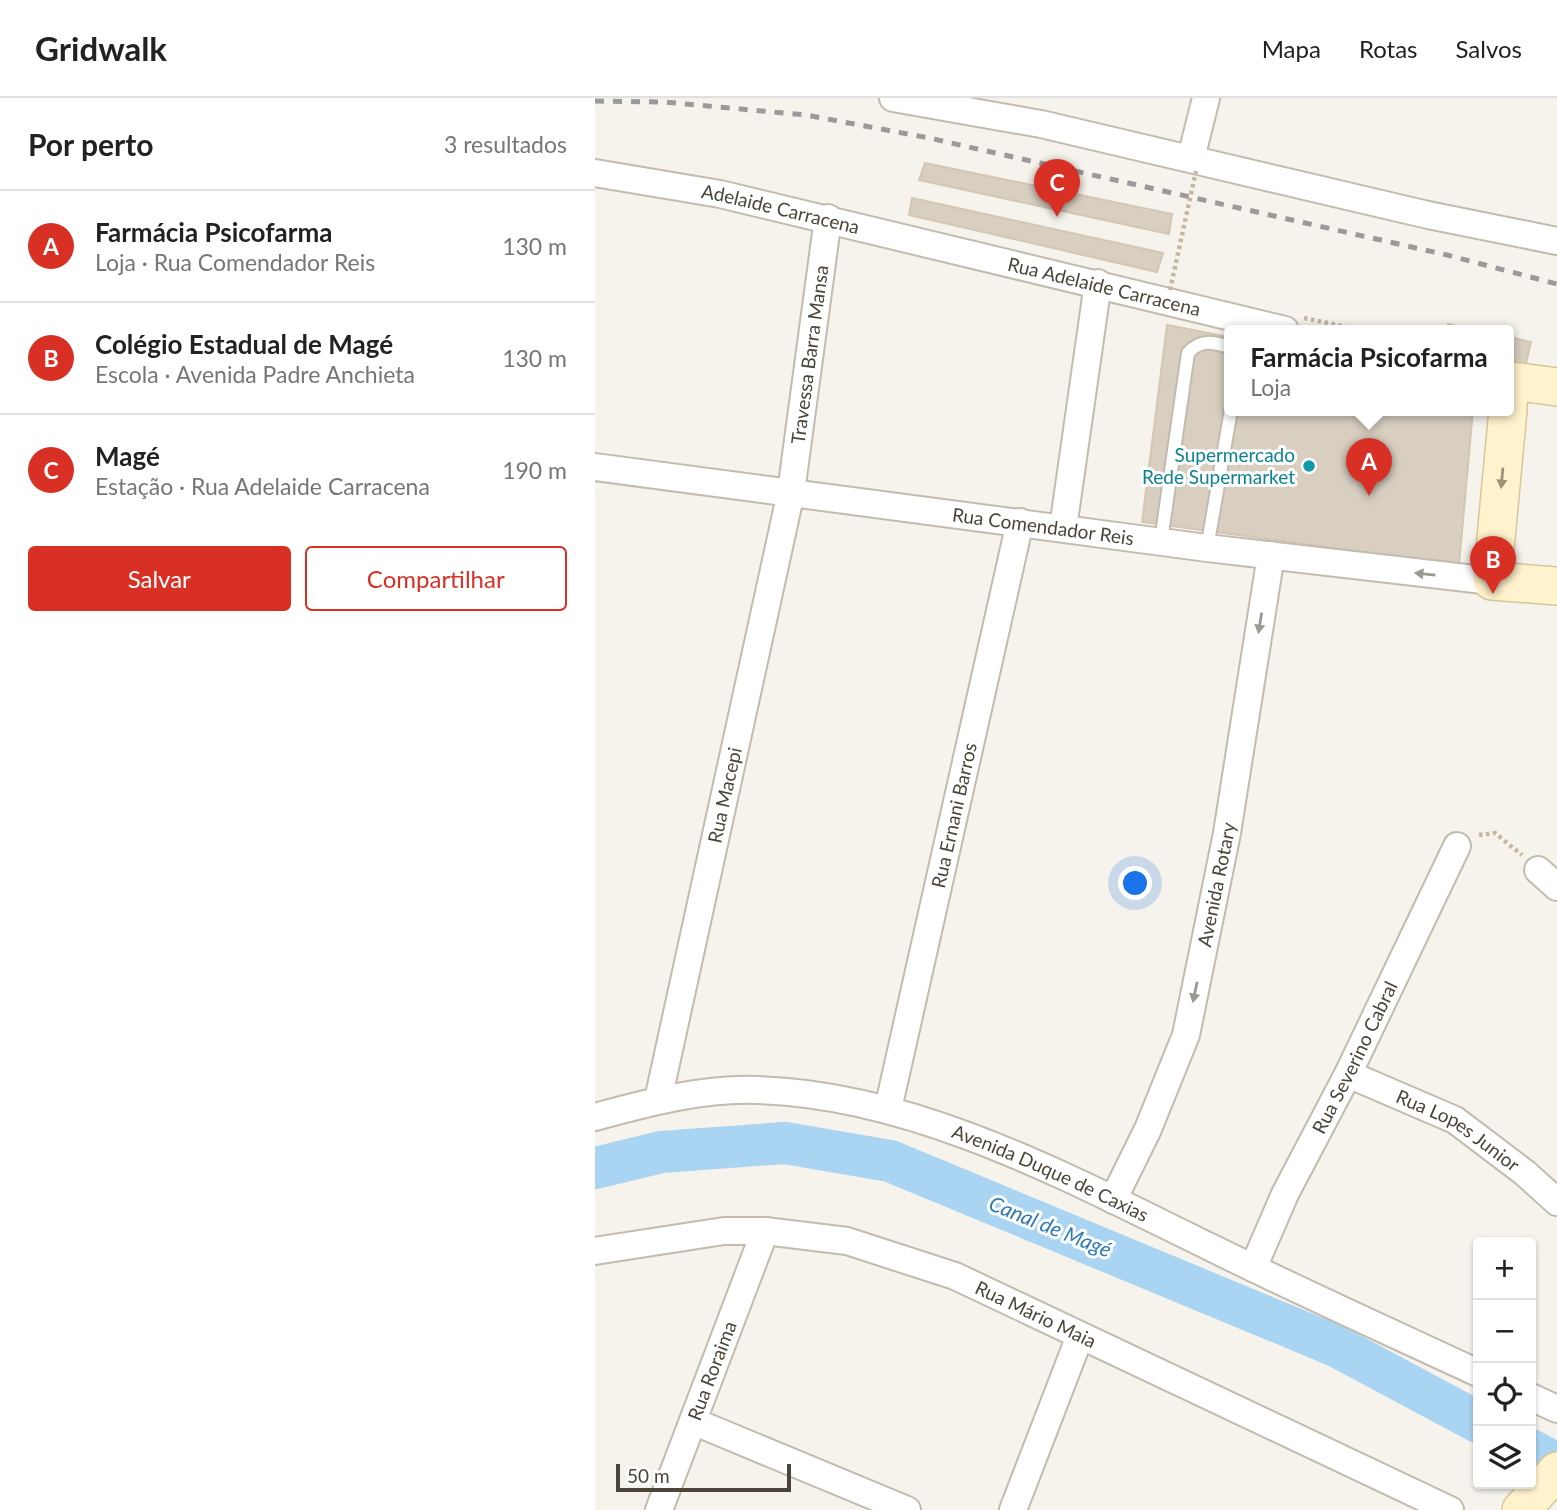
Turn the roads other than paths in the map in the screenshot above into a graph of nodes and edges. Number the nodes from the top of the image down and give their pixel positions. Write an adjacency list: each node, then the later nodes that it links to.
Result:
1 (894, 98): 3 (street)
2 (1206, 98): 4 (street)
3 (997, 106): 4 (street)
4 (1194, 164): 7 (street)
5 (595, 173): 6 (street, Adelaide Carracena)
6 (828, 218): 8 (street, Adelaide Carracena); 17 (street, Travessa Barra Mansa)
7 (1557, 241)
8 (964, 252): 9 (street, Rua Adelaide Carracena)
9 (1098, 283): 10 (street, Rua Adelaide Carracena); 19 (street)
10 (1265, 325)
11 (1224, 346): 20 (lane)
12 (1557, 387): 13 (main road)
13 (1514, 392)
14 (1230, 416): 21 (lane)
15 (1507, 416): 23 (main road, one-way to 23)
16 (595, 467): 17 (street, Rua Comendador Reis)
17 (791, 492): 18 (street, Rua Comendador Reis); 27 (street, Rua Macepi)
18 (1020, 522): 19 (street, Rua Comendador Reis); 28 (street, Rua Ernani Barros)
19 (1063, 528): 20 (street, Rua Comendador Reis)
20 (1161, 541): 21 (street, Rua Comendador Reis)
21 (1207, 548): 22 (street, Rua Comendador Reis)
22 (1271, 555): 23 (street, Rua Comendador Reis, one-way to 22); 30 (street, Avenida Rotary, one-way to 30)
23 (1492, 581): 24 (main road)
24 (1557, 586)
25 (1457, 846): 26 (street, Rua Severino Cabral)
26 (1347, 1074): 31 (street, Rua Lopes Junior); 34 (street, Rua Severino Cabral)
27 (658, 1100): 28 (street, Avenida Duque de Caxias); 29 (street, Avenida Duque de Caxias)
28 (888, 1109): 30 (street, Avenida Duque de Caxias)
29 (595, 1117)
30 (1113, 1200): 34 (street, Avenida Duque de Caxias)
31 (1557, 1202)
32 (765, 1231): 33 (street, Rua Mário Maia); 35 (street, Rua Mário Maia); 39 (street, Rua Roraima)
33 (595, 1251)
34 (1253, 1268): 36 (street, Avenida Duque de Caxias)
35 (1080, 1336): 43 (street); 44 (street, Rua Mário Maia)
36 (1473, 1371)
37 (1536, 1399): 38 (street)
38 (1557, 1409)
39 (695, 1422): 41 (street, Rua Roraima); 42 (street)
40 (1557, 1471): 45 (main road)
41 (659, 1510)
42 (907, 1510)
43 (1013, 1510)
44 (1450, 1510)
45 (1521, 1510)

